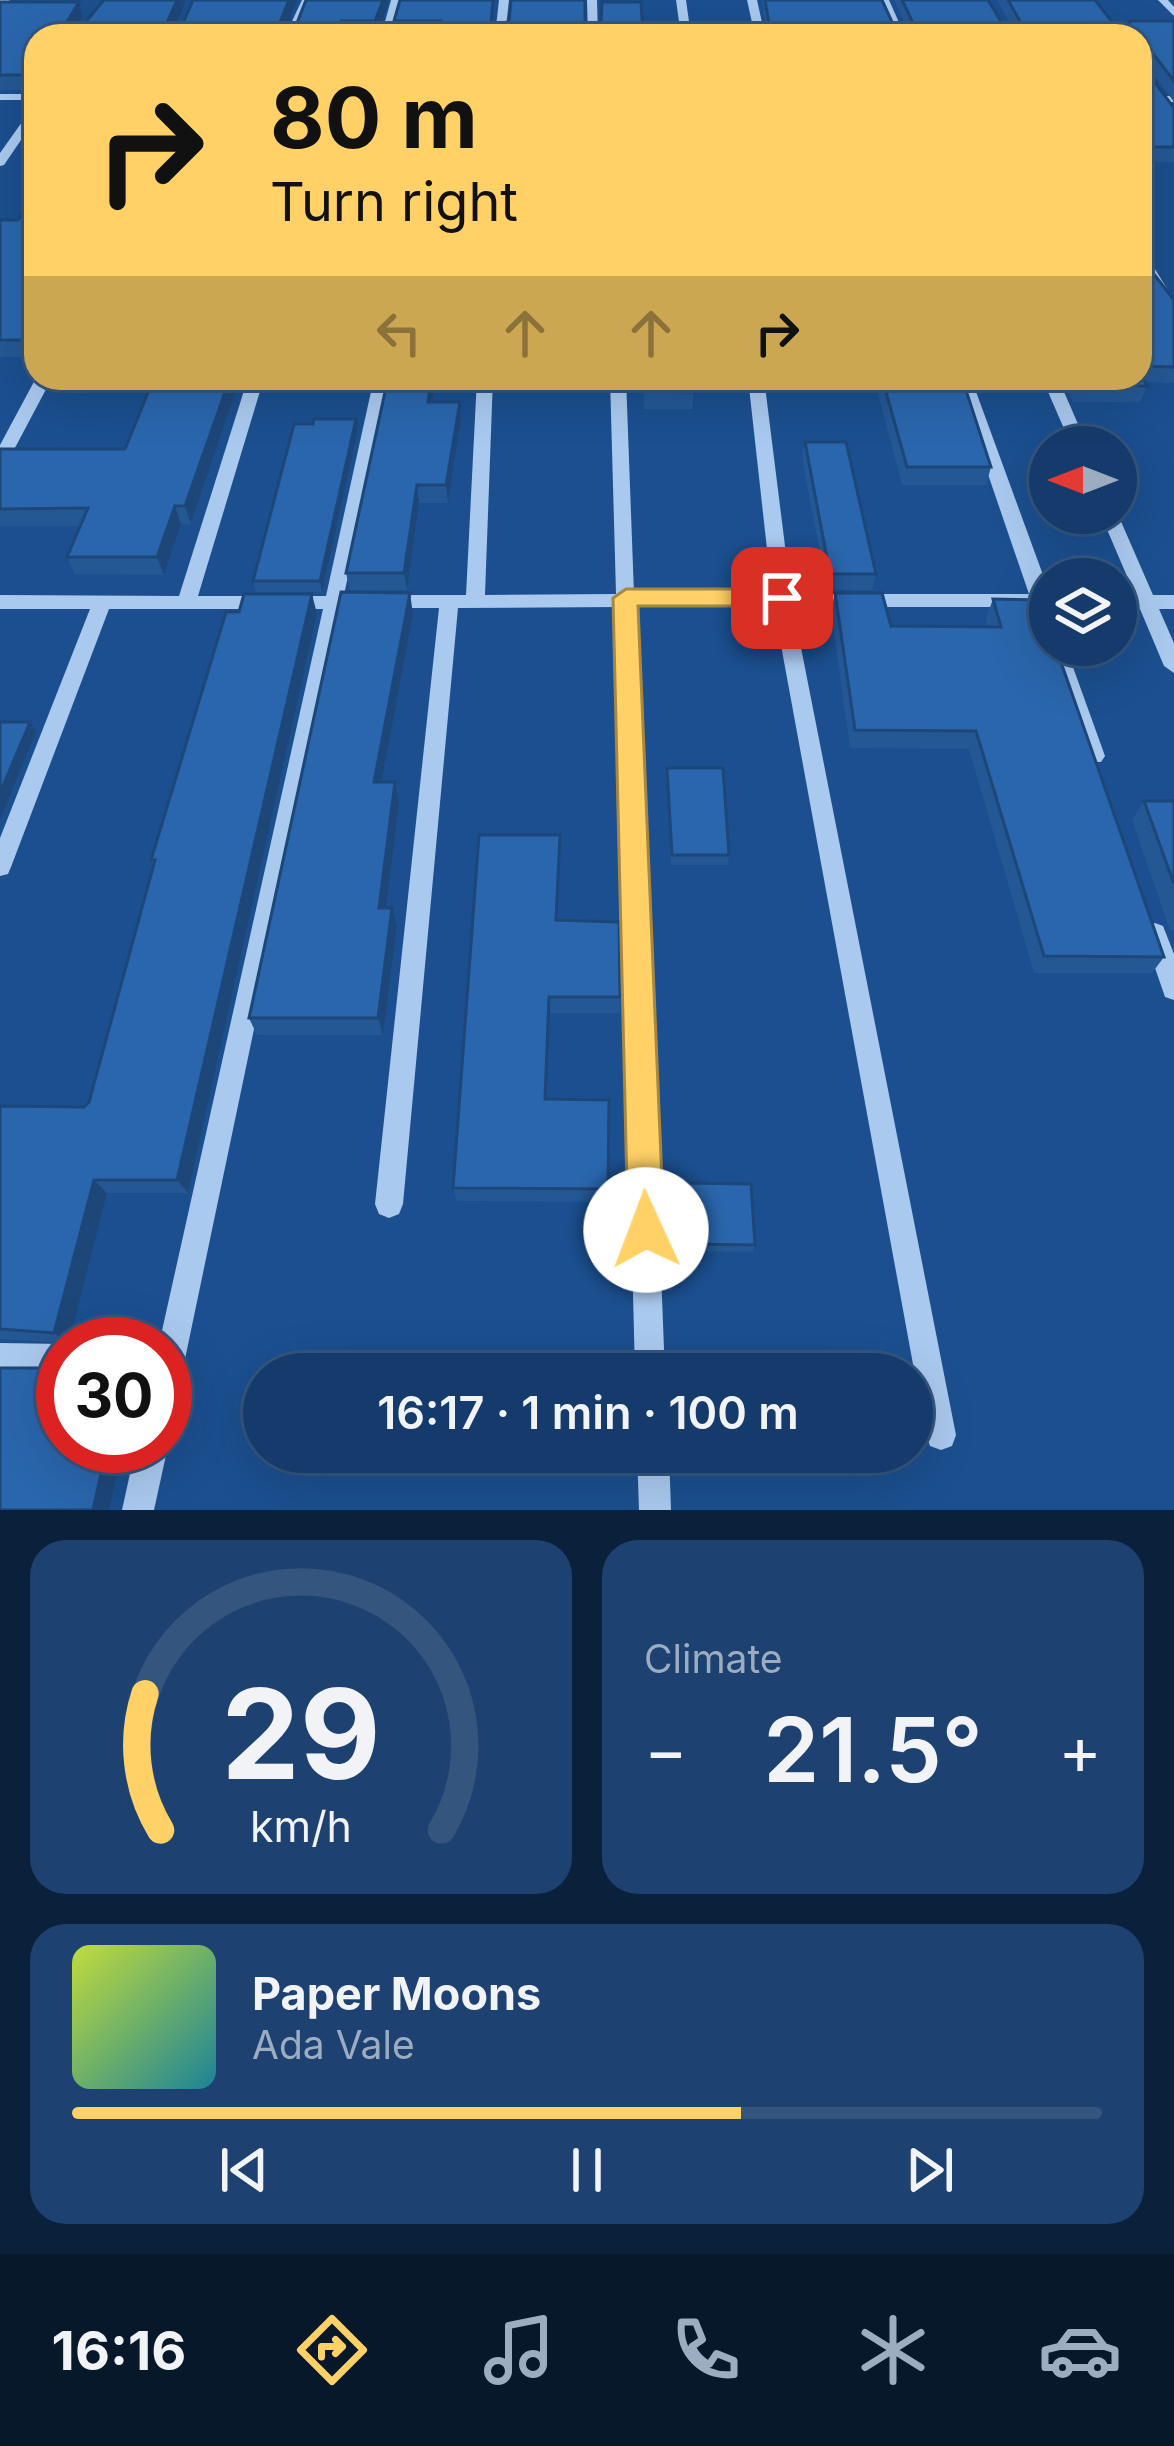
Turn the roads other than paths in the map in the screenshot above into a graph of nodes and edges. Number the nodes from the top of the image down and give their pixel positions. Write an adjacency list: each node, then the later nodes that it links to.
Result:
1 (1162, 0): 2 (street)
2 (1174, 14)
3 (1152, 82): 4 (street)
4 (1169, 99): 5 (street)
5 (1174, 116)
6 (24, 125): 7 (street)
7 (5, 149): 8 (street)
8 (0, 162)
9 (1152, 276): 10 (street)
10 (1174, 312)
11 (38, 390): 20 (street)
12 (252, 390): 33 (street)
13 (379, 390): 34 (street)
14 (484, 390): 25 (street)
15 (618, 390): 23 (street)
16 (757, 390): 24 (street)
17 (967, 390): 22 (street)
18 (1055, 390): 19 (street)
19 (1071, 426)
20 (0, 461)
21 (1117, 534): 31 (street)
22 (1029, 558)
23 (626, 598): 24 (street); 25 (street); 43 (street)
24 (782, 598): 26 (street); 46 (street)
25 (476, 601): 29 (street)
26 (1029, 601)
27 (0, 602): 28 (street)
28 (102, 602): 33 (street); 38 (street)
29 (448, 602): 34 (street); 41 (street)
30 (1137, 602): 31 (street)
31 (1147, 602): 32 (street); 36 (street)
32 (1174, 602)
33 (186, 603): 34 (street)
34 (332, 604): 42 (street)
35 (1062, 666): 37 (street)
36 (1174, 666)
37 (1100, 774)
38 (0, 867)
39 (1144, 903): 40 (street)
40 (1174, 989)
41 (389, 1204)
42 (178, 1317)
43 (649, 1353)
44 (0, 1358): 45 (street)
45 (36, 1358)
46 (941, 1435)
47 (146, 1473): 49 (street)
48 (654, 1473): 50 (street)
49 (138, 1510)
50 (655, 1510)

